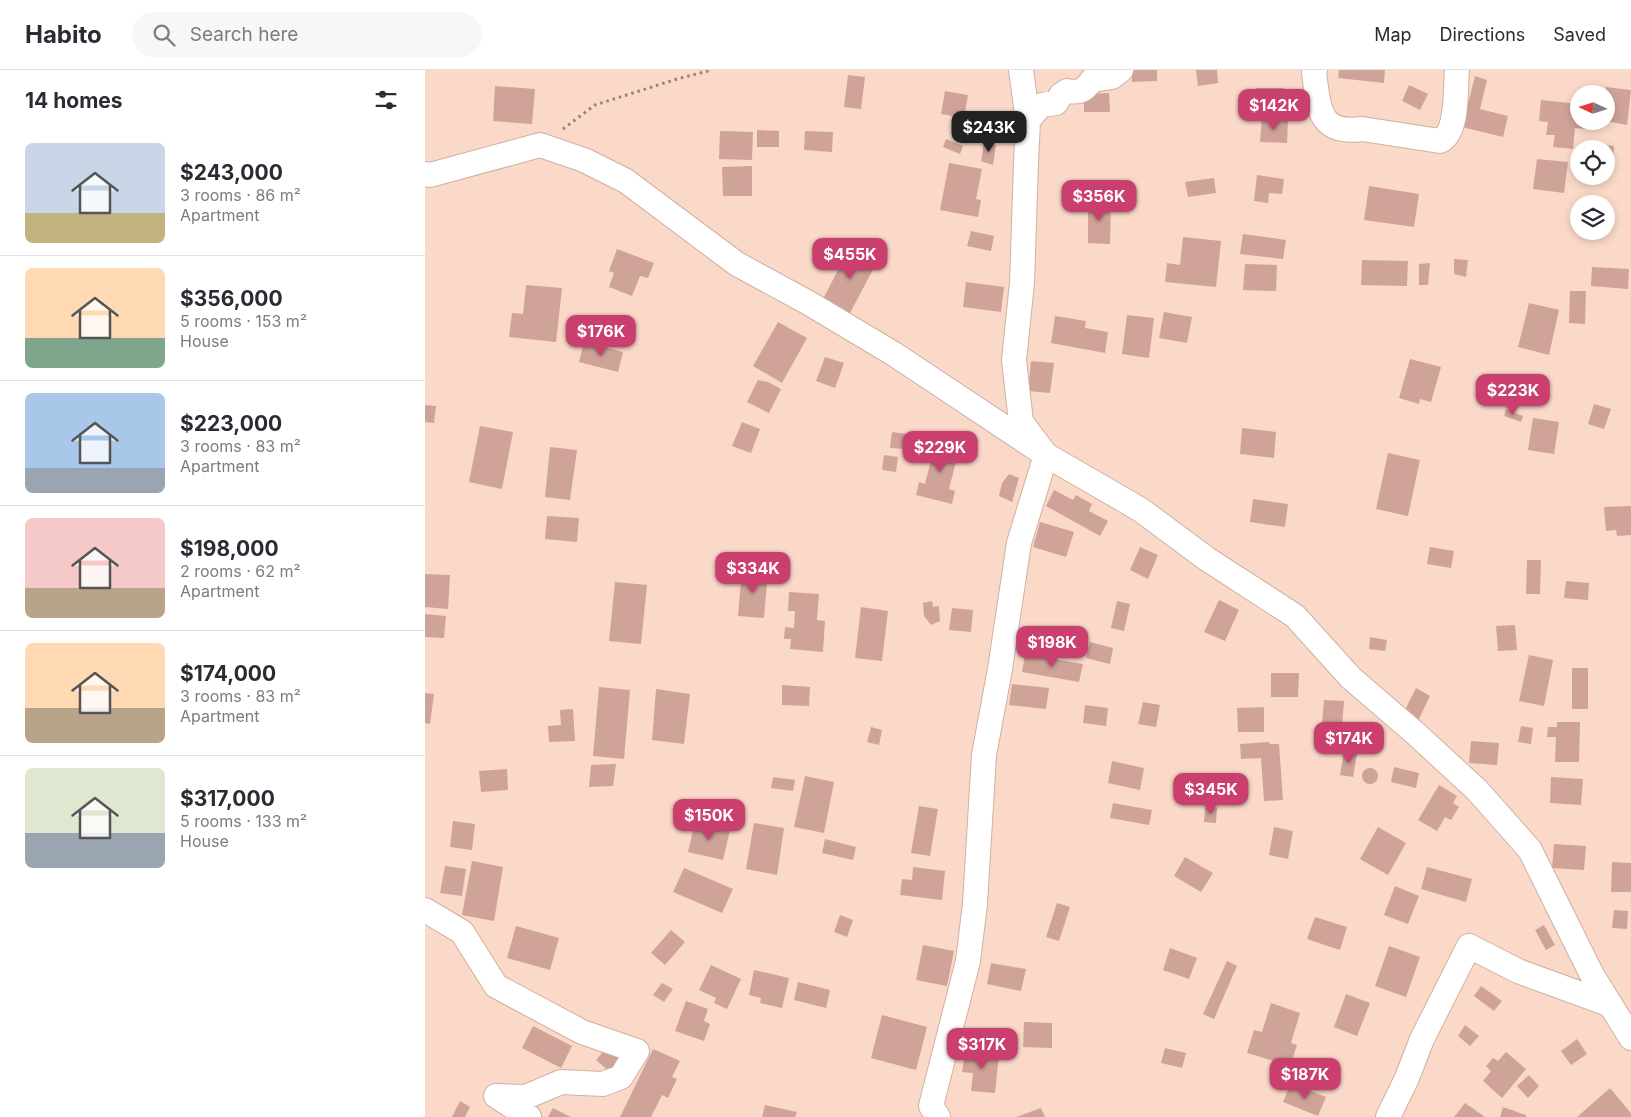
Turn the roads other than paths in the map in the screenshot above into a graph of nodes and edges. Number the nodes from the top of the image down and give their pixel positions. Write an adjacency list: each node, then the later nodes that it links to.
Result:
1 (1021, 70): 5 (street)
2 (1121, 70): 5 (street)
3 (1315, 70): 4 (street)
4 (1457, 70)
5 (1029, 122): 7 (street)
6 (425, 174): 7 (street)
7 (1046, 455): 9 (street); 12 (street)
8 (425, 910): 11 (street)
9 (1611, 1005): 10 (street); 13 (street)
10 (1631, 1038)
11 (529, 1117)
12 (938, 1117)
13 (1388, 1117)

